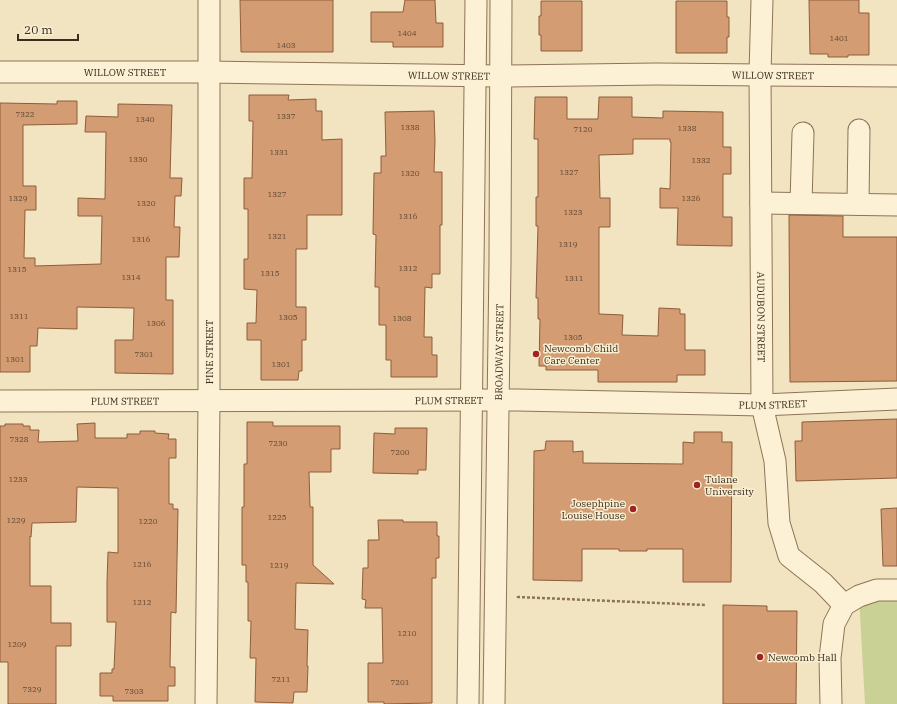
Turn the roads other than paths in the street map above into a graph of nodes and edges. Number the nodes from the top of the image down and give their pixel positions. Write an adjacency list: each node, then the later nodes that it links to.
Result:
1 (209, 0): 6 (street, PINE STREET)
2 (476, 0): 8 (street)
3 (501, 0): 9 (street, BROADWAY STREET)
4 (762, 0): 7 (street, AUDUBON STREET)
5 (0, 72): 6 (street, WILLOW STREET)
6 (208, 72): 8 (street, WILLOW STREET); 21 (street, PINE STREET)
7 (760, 74): 9 (street, WILLOW STREET); 10 (street, WILLOW STREET); 13 (street, AUDUBON STREET)
8 (476, 75): 9 (street, WILLOW STREET); 17 (street)
9 (500, 76): 18 (street, BROADWAY STREET)
10 (897, 76)
11 (859, 130): 15 (street)
12 (803, 133): 14 (street)
13 (761, 203): 14 (street); 22 (street, AUDUBON STREET)
14 (801, 203): 15 (street)
15 (858, 204): 16 (street)
16 (897, 205)
17 (472, 400): 18 (street, PLUM STREET); 21 (street, PLUM STREET); 26 (street)
18 (497, 400): 22 (street, PLUM STREET); 27 (street, BROADWAY STREET)
19 (897, 400): 22 (street, PLUM STREET)
20 (0, 401): 21 (street, PLUM STREET)
21 (209, 402): 25 (street, PINE STREET)
22 (762, 405): 24 (street, AUDUBON STREET)
23 (897, 590): 24 (street)
24 (844, 605): 28 (street)
25 (206, 704)
26 (468, 704)
27 (494, 704)
28 (831, 704)

